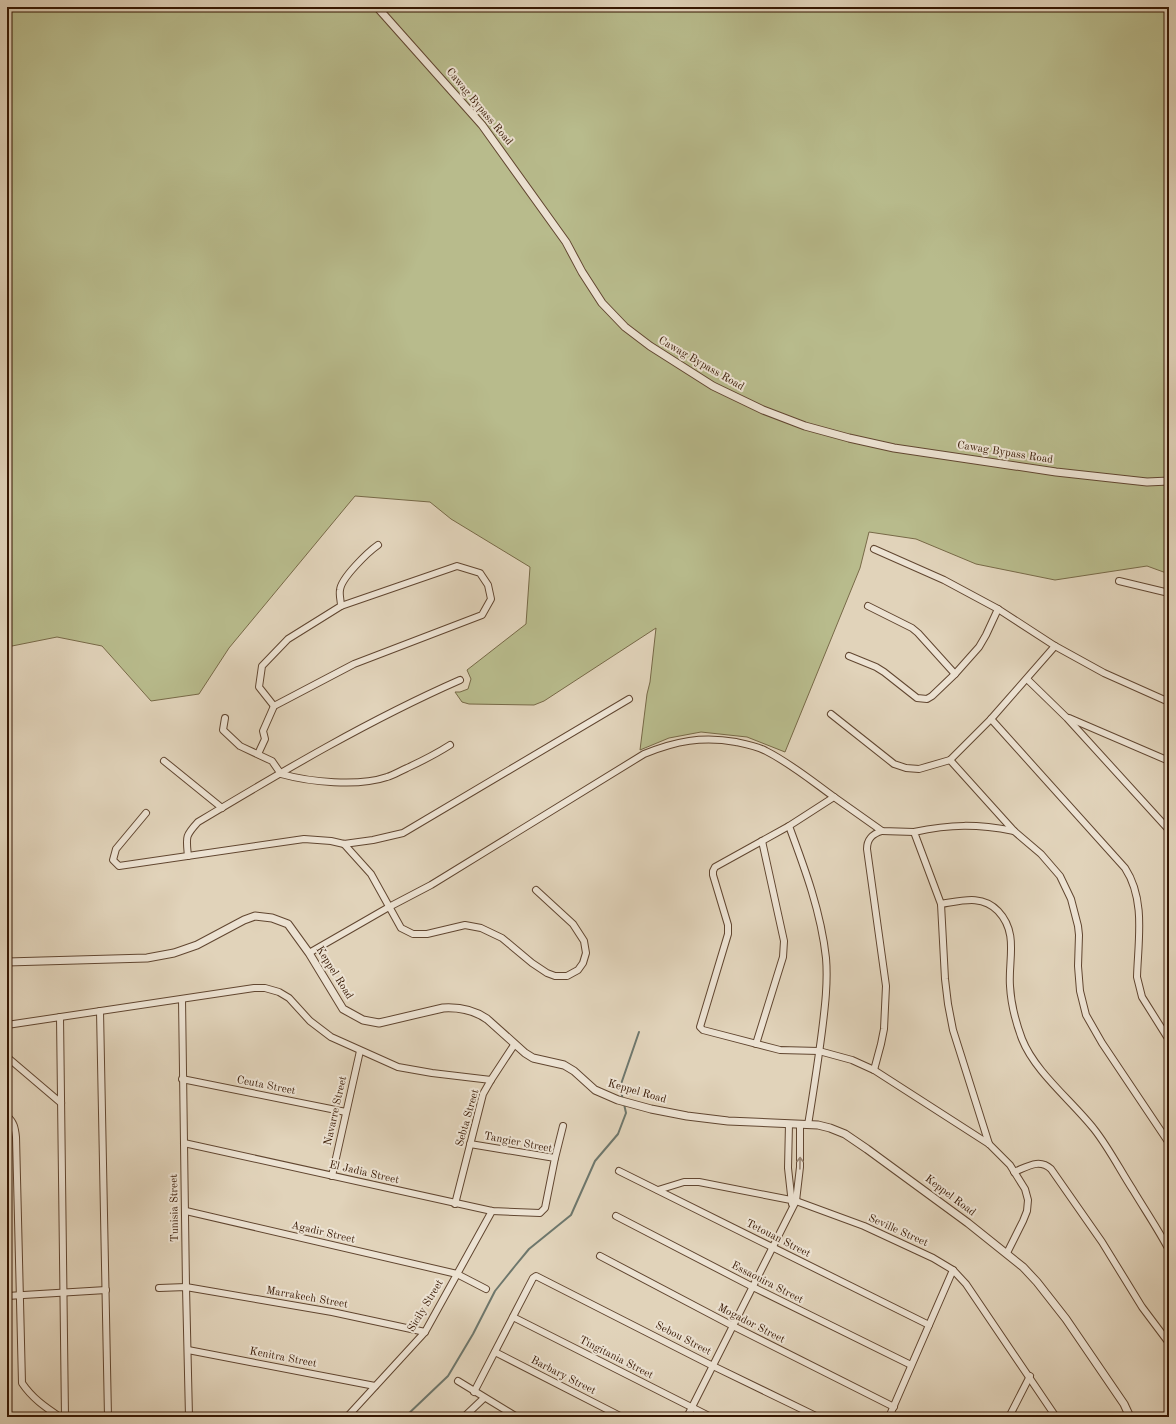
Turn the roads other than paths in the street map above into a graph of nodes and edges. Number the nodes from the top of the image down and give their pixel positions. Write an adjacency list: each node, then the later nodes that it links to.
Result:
1 (377, 7): 2 (street, Cawag Bypass Road)
2 (1169, 481)
3 (378, 545): 7 (street)
4 (874, 549): 9 (street)
5 (1118, 581): 6 (street)
6 (1169, 593)
7 (341, 606): 17 (street); 17 (street)
8 (868, 606): 12 (street)
9 (998, 609): 10 (street); 12 (street)
10 (1055, 646): 13 (street); 16 (street)
11 (849, 656): 12 (street)
12 (955, 674)
13 (1027, 679): 20 (street); 21 (street)
14 (460, 680): 27 (street)
15 (629, 699): 37 (street)
16 (1169, 702)
17 (274, 706): 23 (street)
18 (831, 714): 24 (street)
19 (225, 718): 23 (street)
20 (1067, 718): 26 (street); 32 (street)
21 (991, 719): 24 (street); 48 (street)
22 (450, 745): 27 (street)
23 (258, 754): 27 (street)
24 (950, 760): 34 (street)
25 (164, 761): 29 (street)
26 (1169, 761)
27 (281, 774): 29 (street)
28 (834, 797): 31 (street); 33 (street); 41 (street)
29 (222, 808): 38 (street)
30 (146, 813): 38 (street)
31 (789, 826): 36 (street); 52 (street)
32 (1169, 830)
33 (882, 831): 35 (street); 54 (street)
34 (1014, 831): 35 (street); 65 (street)
35 (914, 832): 40 (street)
36 (762, 840): 49 (street); 49 (street)
37 (344, 844): 38 (street); 41 (street)
38 (188, 856)
39 (536, 890): 41 (street)
40 (941, 904): 67 (street); 80 (street)
41 (389, 907): 42 (street)
42 (309, 953): 43 (street, Keppel Road); 50 (street, Keppel Road)
43 (7, 962)
44 (182, 999): 45 (street); 51 (street); 55 (street, Tunisia Street)
45 (100, 1010): 46 (street); 89 (street)
46 (60, 1017): 47 (street); 57 (street)
47 (7, 1024)
48 (1169, 1040)
49 (756, 1044): 52 (street)
50 (514, 1045): 56 (street, Sebta Street); 60 (street, Keppel Road)
51 (360, 1050): 56 (street); 58 (street, Navarre Street)
52 (819, 1051): 54 (street); 62 (street)
53 (7, 1057): 57 (street)
54 (874, 1070): 67 (street)
55 (182, 1079): 58 (street, Ceuta Street); 64 (street, Tunisia Street)
56 (491, 1080): 66 (street, Sebta Street)
57 (61, 1102): 90 (street)
58 (346, 1112): 71 (street, Navarre Street)
59 (7, 1116): 91 (street)
60 (789, 1124): 61 (street, Keppel Road); 73 (street)
61 (800, 1124): 62 (street, Keppel Road); 73 (street, one-way to 61)
62 (808, 1125): 81 (street, Keppel Road)
63 (563, 1126): 68 (street)
64 (184, 1143): 71 (street, El Jadia Street); 75 (street, Tunisia Street)
65 (1169, 1143)
66 (470, 1144): 68 (street, Tangier Street); 74 (street, Sebta Street)
67 (989, 1144): 70 (street)
68 (555, 1158): 77 (street, Tangier Street)
69 (619, 1171): 72 (street, Tetouan Street)
70 (1014, 1172): 81 (street); 97 (street)
71 (332, 1176): 74 (street, El Jadia Street)
72 (658, 1190): 73 (street, Seville Street); 79 (street, Tetouan Street)
73 (793, 1201): 79 (street); 83 (street, Seville Street)
74 (455, 1204): 76 (street, El Jadia Street)
75 (186, 1211): 84 (street, Agadir Street); 85 (street, Tunisia Street)
76 (492, 1211): 77 (street, El Jadia Street); 84 (street, Sicily Street)
77 (540, 1213)
78 (616, 1216): 86 (street, Essaouira Street)
79 (773, 1248): 86 (street); 94 (street, Tetouan Street)
80 (1169, 1250)
81 (1007, 1253): 124 (street, Keppel Road)
82 (600, 1256): 95 (street, Mogador Street)
83 (953, 1270): 94 (street); 102 (street, Seville Street)
84 (457, 1274): 88 (street, Agadir Street); 96 (street, Sicily Street)
85 (186, 1287): 87 (street, Marrakech Street); 96 (street, Marrakech Street); 98 (street, Tunisia Street)
86 (753, 1287): 95 (street); 100 (street, Essaouira Street)
87 (159, 1288)
88 (486, 1289)
89 (106, 1290): 90 (street); 112 (street)
90 (63, 1293): 91 (street); 111 (street)
91 (20, 1295): 92 (street); 110 (street)
92 (7, 1296)
93 (513, 1317): 99 (street); 101 (street, Sebou Street); 108 (street, Tingitania Street)
94 (929, 1325): 100 (street)
95 (733, 1326): 101 (street); 107 (street, Mogador Street)
96 (425, 1332): 104 (street, Sicily Street)
97 (1169, 1342)
98 (188, 1350): 104 (street, Kenitra Street); 109 (street, Tunisia Street)
99 (495, 1352): 105 (street); 117 (street, Barbary Street)
100 (911, 1365): 107 (street)
101 (713, 1366): 108 (street); 120 (street, Sebou Street)
102 (1030, 1376): 122 (street); 123 (street, Seville Street)
103 (458, 1381): 105 (street)
104 (374, 1386): 114 (street, Sicily Street)
105 (474, 1392): 106 (street)
106 (484, 1398): 115 (street); 116 (street)
107 (894, 1407): 121 (street)
108 (692, 1408): 118 (street); 119 (street, Tingitania Street)
109 (189, 1416): 113 (street)
110 (60, 1417)
111 (65, 1417)
112 (108, 1417)
113 (196, 1417)
114 (347, 1417)
115 (464, 1417)
116 (517, 1417)
117 (622, 1417)
118 (687, 1417)
119 (711, 1417)
120 (818, 1417)
121 (889, 1417)
122 (1009, 1417)
123 (1056, 1417)
124 (1130, 1417)

